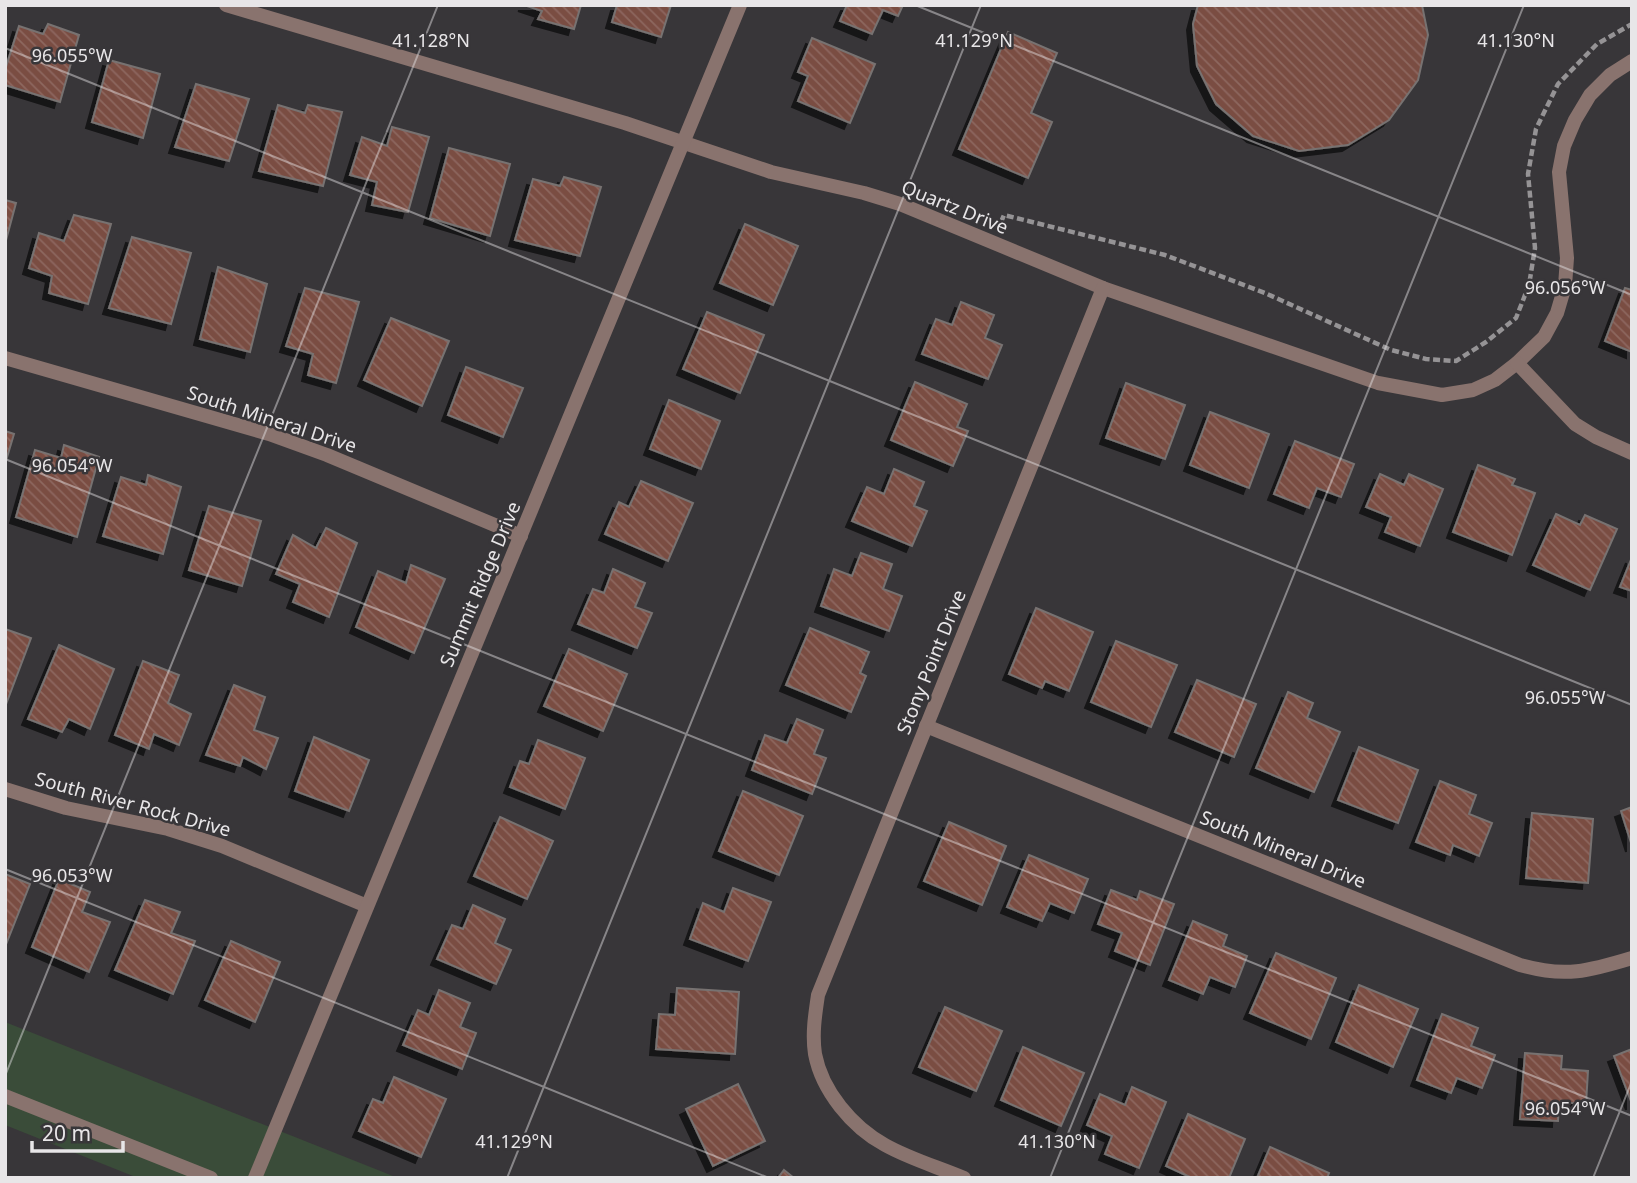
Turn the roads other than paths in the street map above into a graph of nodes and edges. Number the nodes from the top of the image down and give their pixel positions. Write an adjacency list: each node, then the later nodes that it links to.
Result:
1 (226, 5): 4 (street, Quartz Drive)
2 (740, 5): 4 (street, Summit Ridge Drive)
3 (1632, 61): 7 (street, Quartz Drive)
4 (683, 143): 5 (street, Quartz Drive); 9 (street, Summit Ridge Drive)
5 (1103, 288): 7 (street, Quartz Drive); 10 (street, Stony Point Drive)
6 (5, 358): 9 (street, South Mineral Drive)
7 (1517, 363): 8 (street)
8 (1632, 453)
9 (520, 536): 12 (street, Summit Ridge Drive)
10 (926, 726): 13 (street, South Mineral Drive); 17 (street, Stony Point Drive)
11 (5, 789): 12 (street, South River Rock Drive)
12 (367, 906): 16 (street, Summit Ridge Drive)
13 (1632, 958)
14 (5, 1096): 15 (street)
15 (211, 1178)
16 (255, 1178)
17 (964, 1178)

